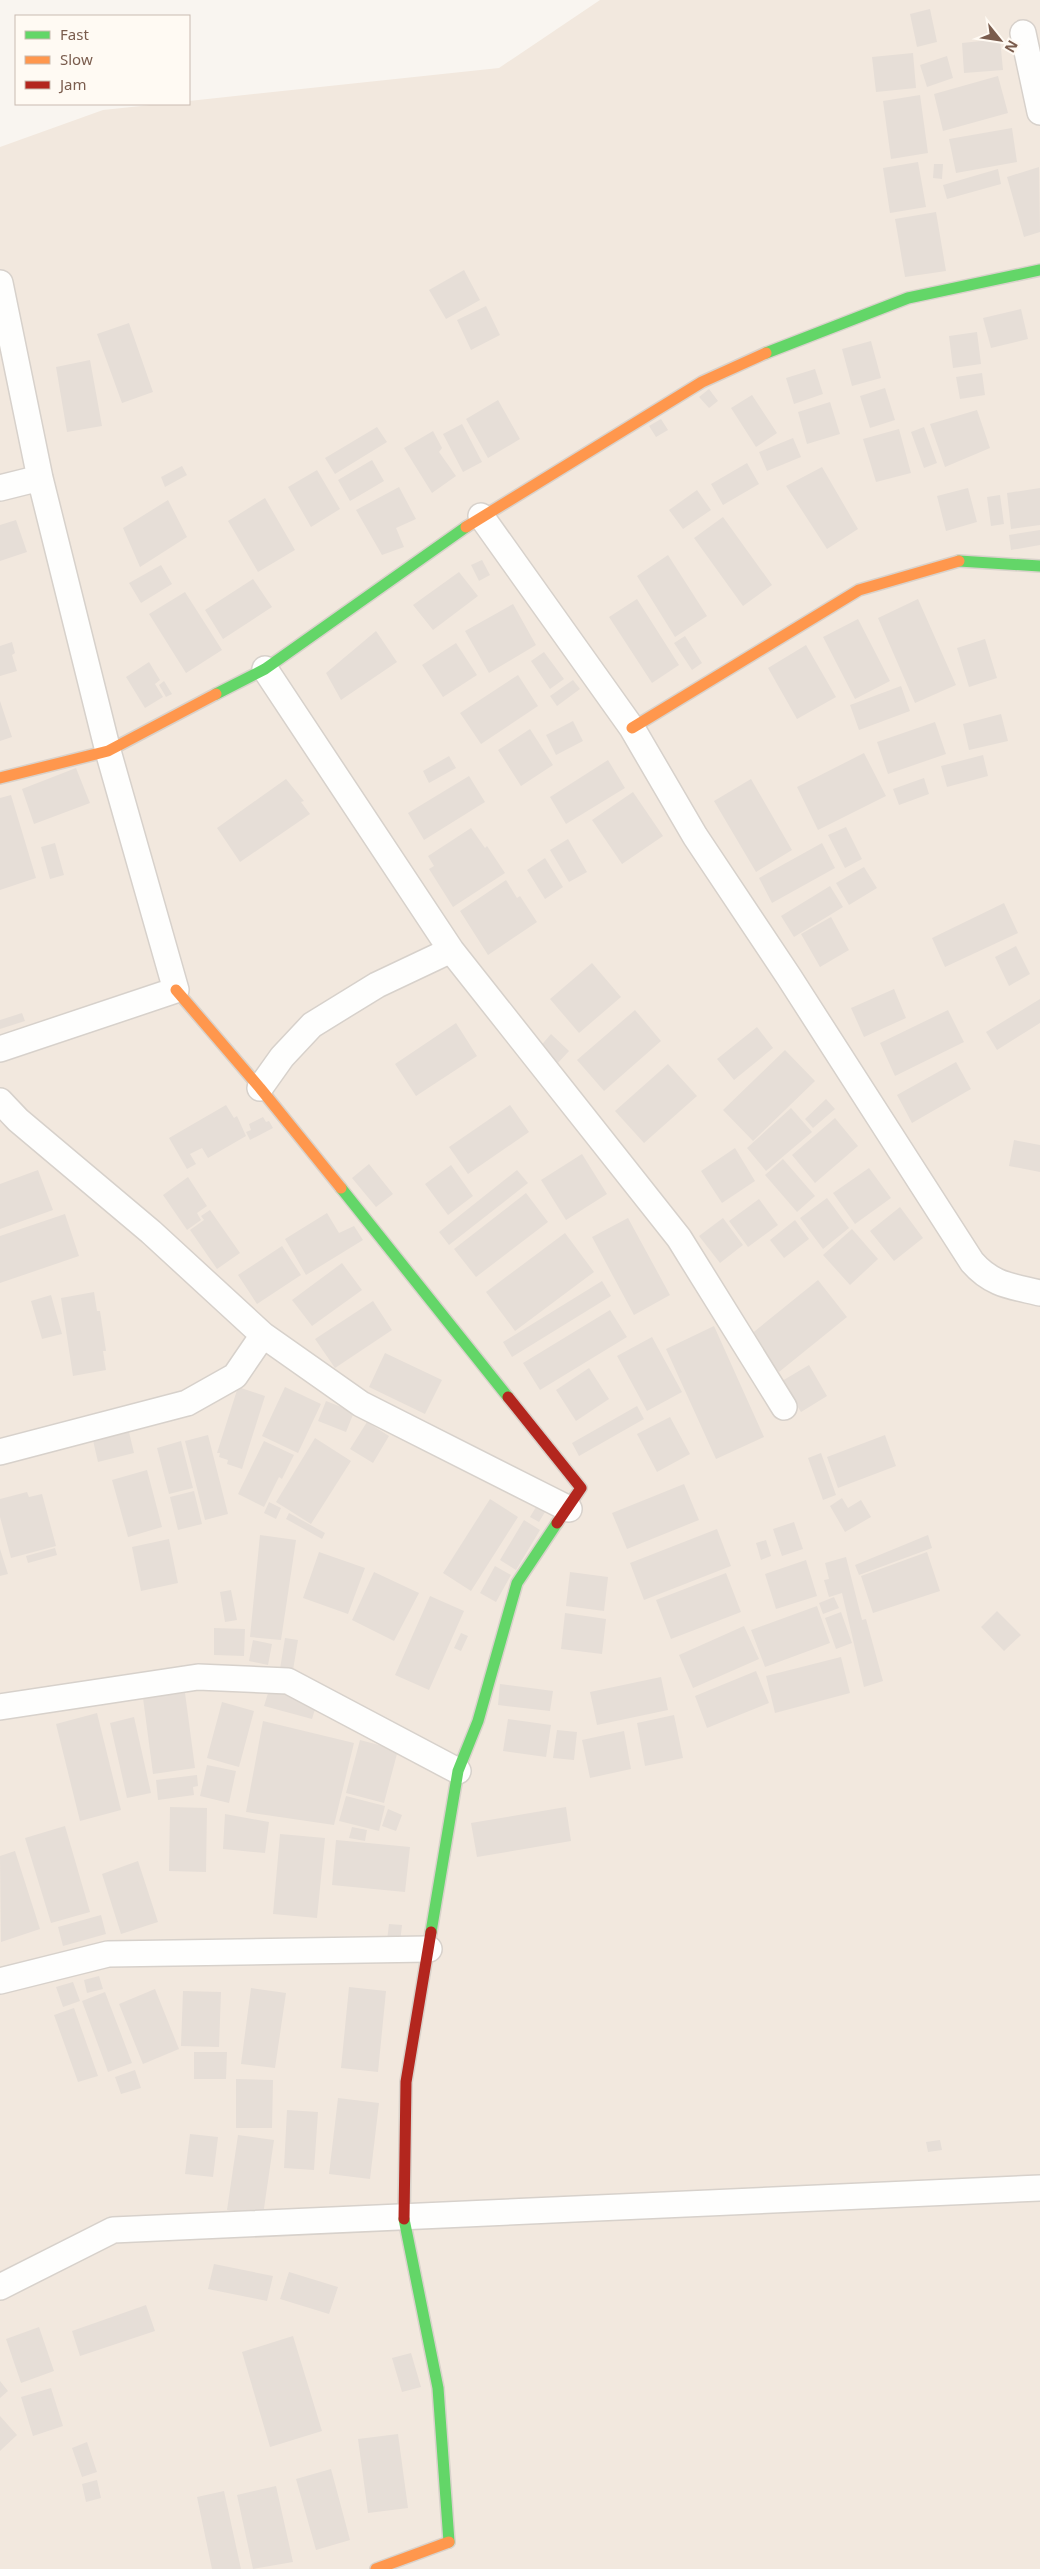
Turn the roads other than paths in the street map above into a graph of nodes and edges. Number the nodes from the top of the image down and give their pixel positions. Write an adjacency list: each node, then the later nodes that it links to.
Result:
1 (1023, 33): 2 (street)
2 (1040, 112)
3 (1040, 270): 7 (street)
4 (0, 283): 5 (street)
5 (40, 478): 6 (street); 11 (street)
6 (0, 488)
7 (481, 516): 9 (street); 10 (street)
8 (1040, 566): 10 (street)
9 (265, 669): 11 (street); 13 (street)
10 (632, 728): 18 (street)
11 (108, 751): 12 (street); 14 (street)
12 (0, 778)
13 (451, 950): 16 (street); 20 (street)
14 (176, 990): 15 (street); 16 (street)
15 (0, 1049)
16 (260, 1088): 22 (street)
17 (0, 1101): 19 (street)
18 (1040, 1293)
19 (264, 1335): 21 (street); 22 (street)
20 (784, 1407)
21 (0, 1452)
22 (569, 1508): 24 (street)
23 (0, 1707): 24 (street)
24 (458, 1771): 25 (street)
25 (428, 1949): 26 (street); 28 (street)
26 (0, 1981)
27 (1040, 2188): 28 (street)
28 (404, 2218): 29 (street); 30 (street)
29 (0, 2286)
30 (376, 2569)

